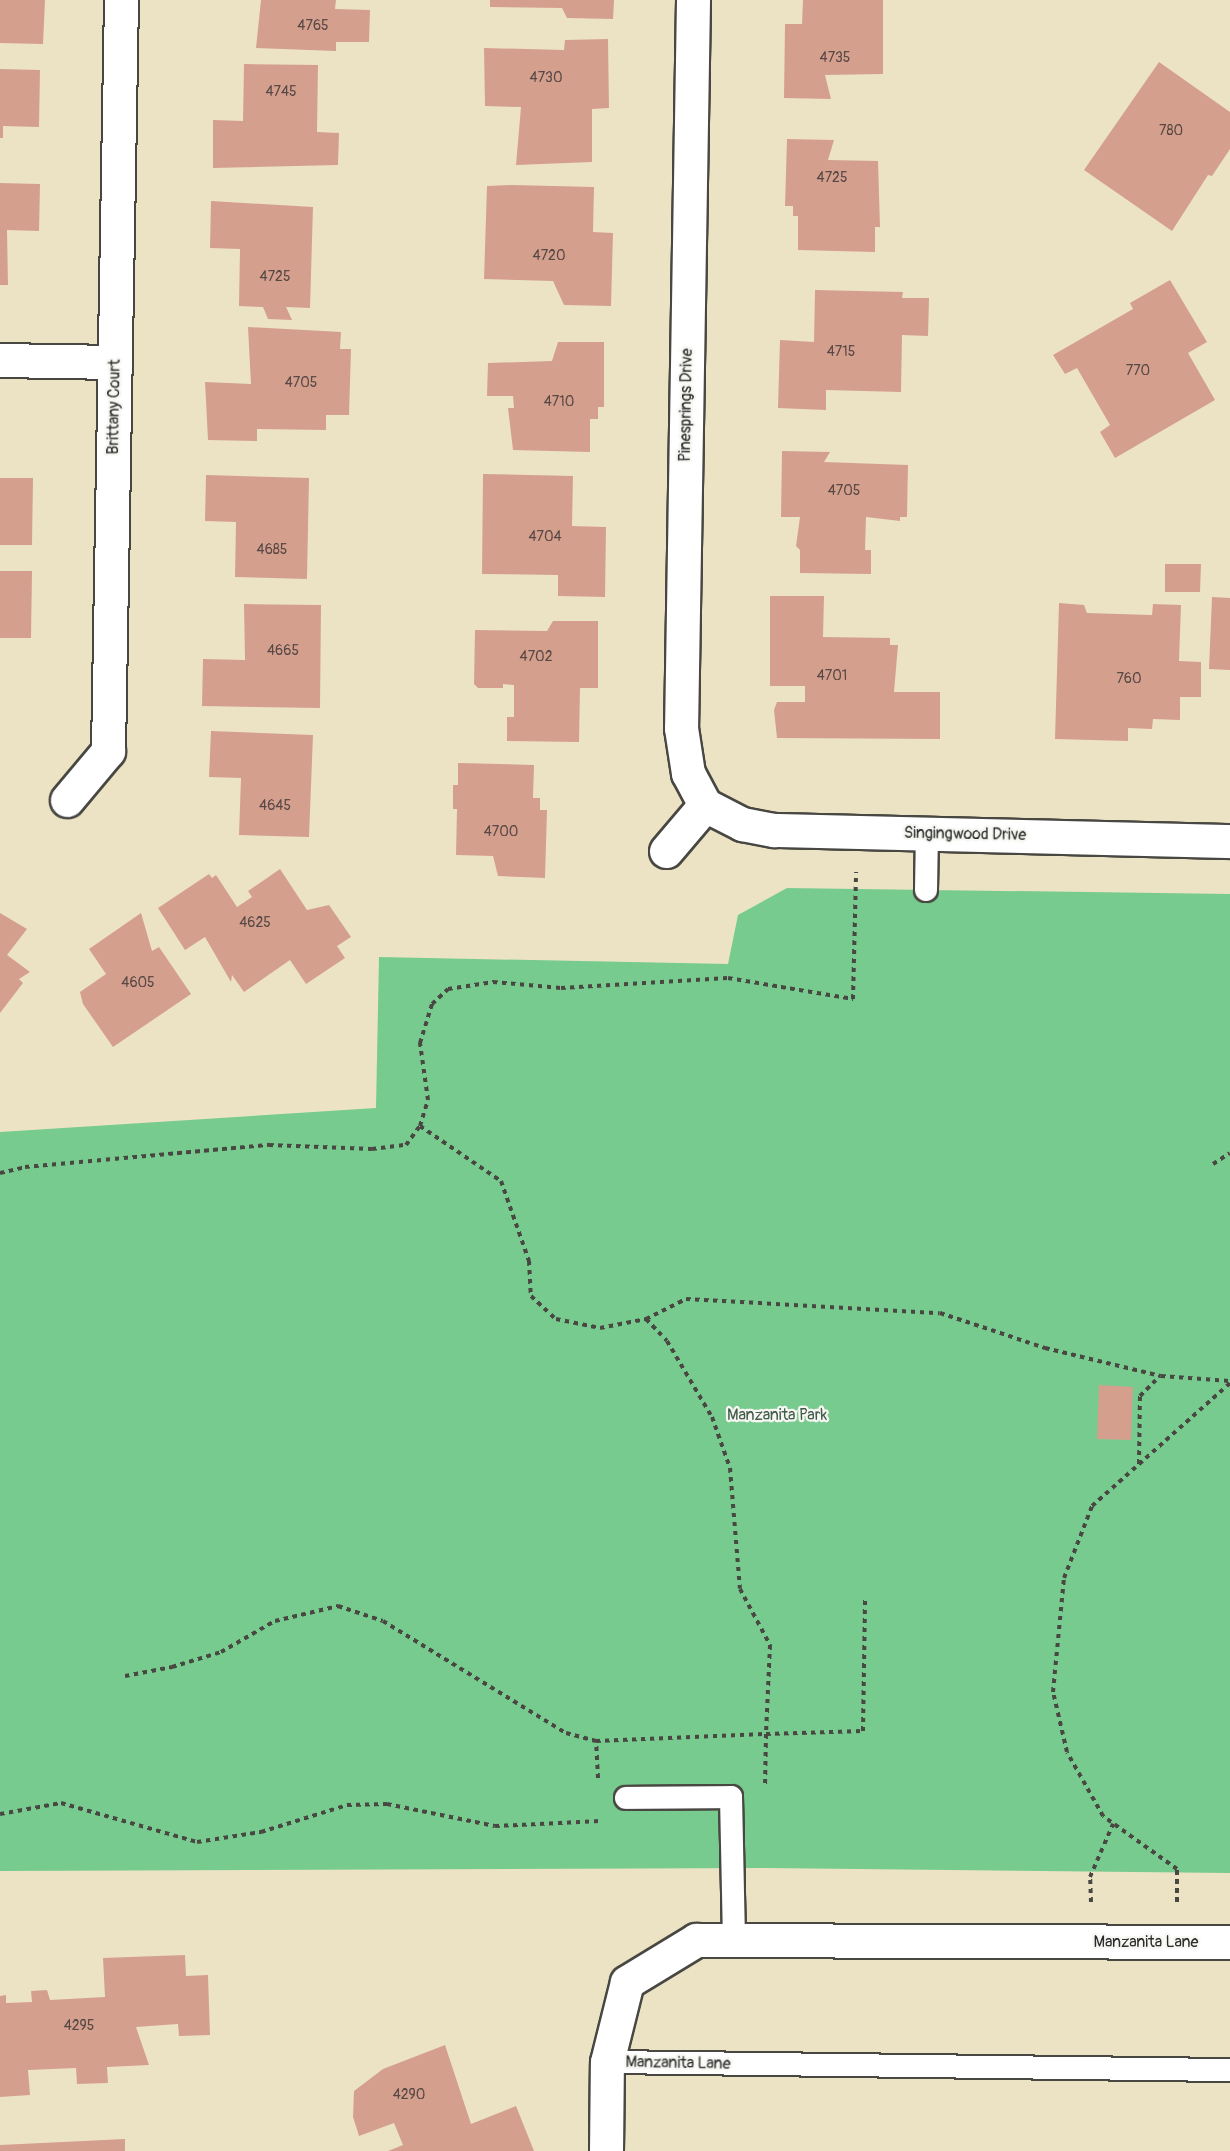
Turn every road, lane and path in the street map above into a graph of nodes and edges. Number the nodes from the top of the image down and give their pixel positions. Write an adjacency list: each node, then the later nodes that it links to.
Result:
1 (121, 0): 4 (street, Brittany Court)
2 (693, 0): 6 (street, Pinesprings Drive)
3 (0, 360): 4 (street)
4 (115, 362): 5 (street, Brittany Court)
5 (67, 800)
6 (705, 805): 7 (street, Singingwood Drive); 10 (street)
7 (856, 832): 8 (street, Singingwood Drive); 12 (path)
8 (927, 832): 9 (street, Singingwood Drive); 11 (lane)
9 (1230, 841)
10 (666, 851)
11 (926, 890)
12 (420, 1126): 15 (path); 16 (path)
13 (1230, 1153): 14 (path)
14 (1213, 1164)
15 (0, 1173)
16 (646, 1319): 17 (path); 22 (path)
17 (1161, 1376): 18 (path); 19 (path)
18 (1230, 1382): 19 (path)
19 (1139, 1464): 29 (path)
20 (865, 1600): 22 (path)
21 (124, 1676): 23 (path)
22 (766, 1734): 23 (path); 25 (path)
23 (596, 1741): 24 (path)
24 (598, 1788)
25 (765, 1790)
26 (626, 1798): 30 (lane)
27 (600, 1812): 28 (path)
28 (0, 1814)
29 (1113, 1824): 31 (path); 32 (path)
30 (734, 1940): 31 (street, Manzanita Lane); 34 (street, Manzanita Lane)
31 (1094, 1941): 32 (street, Manzanita Lane)
32 (1177, 1942): 33 (street, Manzanita Lane)
33 (1230, 1942)
34 (607, 2062): 35 (lane, Manzanita Lane); 36 (street)
35 (1230, 2070)
36 (606, 2151)

